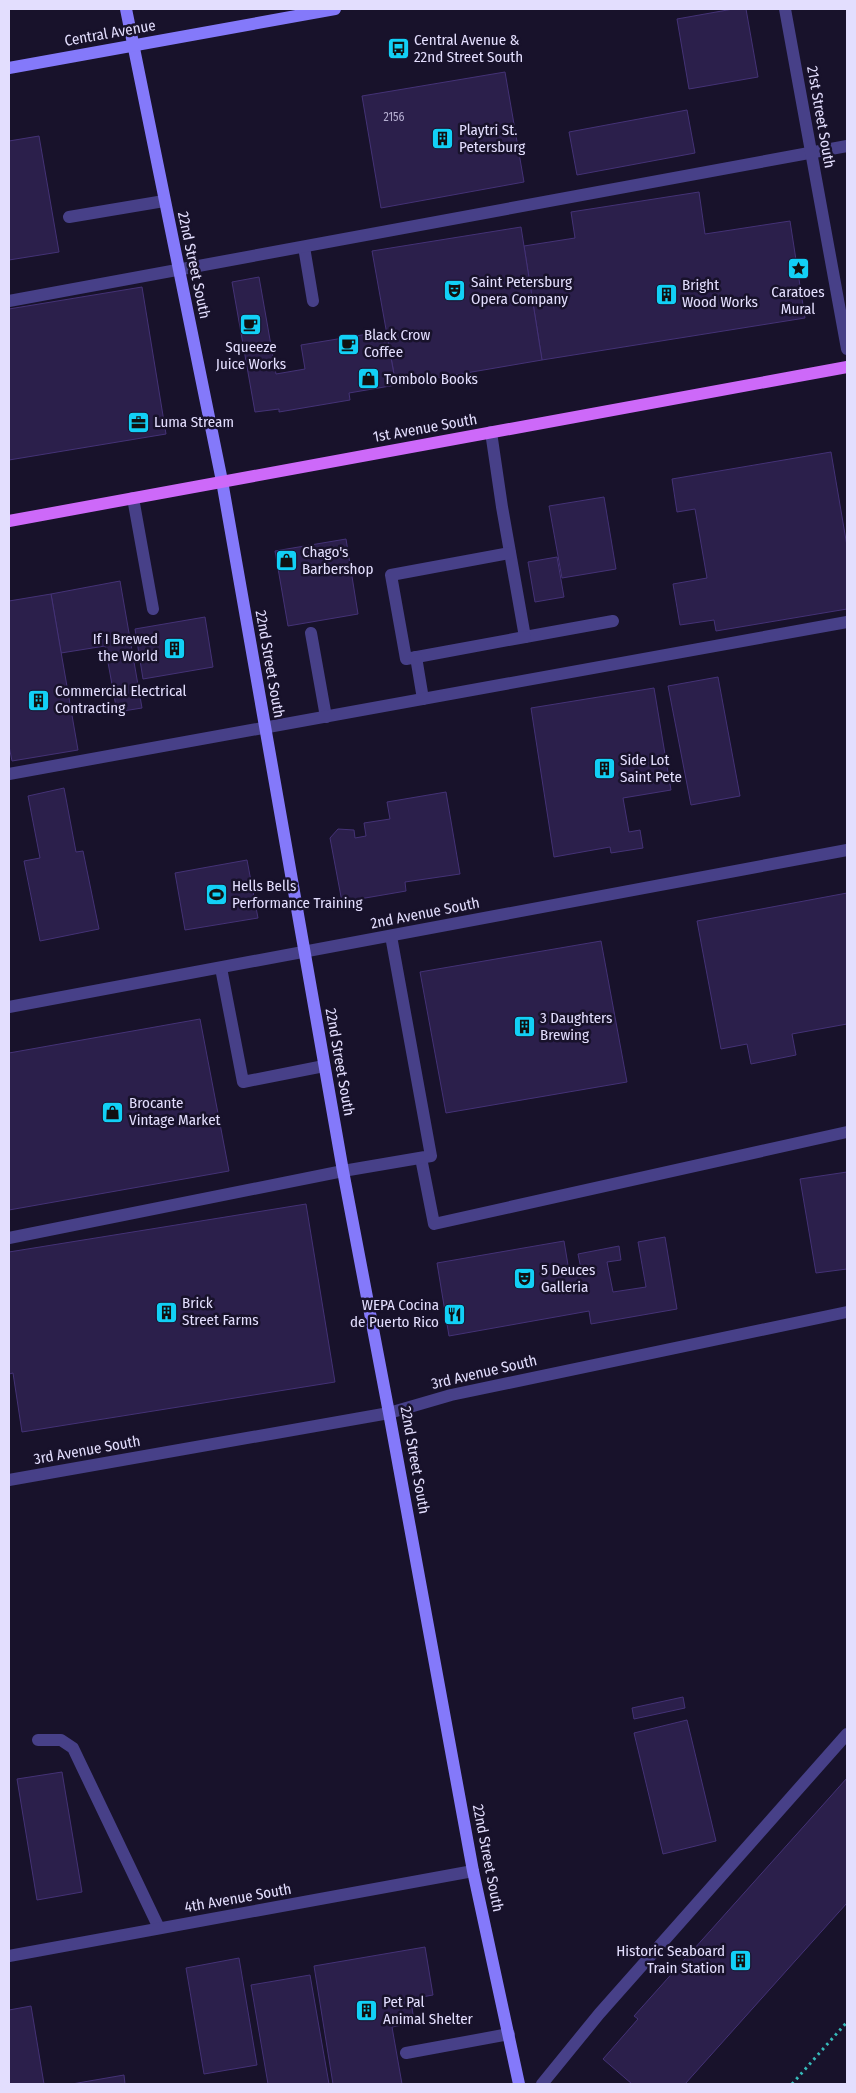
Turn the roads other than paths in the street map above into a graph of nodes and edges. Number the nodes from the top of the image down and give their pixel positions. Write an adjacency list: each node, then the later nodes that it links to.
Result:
1 (126, 9): 4 (street, 22nd Street South)
2 (335, 9): 4 (street, Central Avenue)
3 (785, 9): 7 (street, 21st Street South)
4 (132, 46): 5 (street, Central Avenue); 8 (street, 22nd Street South)
5 (9, 68)
6 (847, 146): 7 (street)
7 (811, 152): 10 (street); 14 (street, 21st Street South)
8 (164, 201): 9 (street); 11 (street, 22nd Street South)
9 (69, 217)
10 (304, 247): 11 (street); 13 (street)
11 (178, 270): 12 (street); 17 (street, 22nd Street South)
12 (9, 301)
13 (313, 301)
14 (847, 349)
15 (847, 368): 16 (main road, 1st Avenue South)
16 (491, 432): 17 (main road, 1st Avenue South); 20 (street)
17 (222, 481): 18 (main road, 1st Avenue South); 29 (street, 22nd Street South)
18 (133, 498): 19 (main road, 1st Avenue South); 21 (street)
19 (9, 520)
20 (510, 553): 25 (street); 26 (street)
21 (153, 609)
22 (613, 622): 25 (street)
23 (847, 622): 27 (street)
24 (311, 633): 28 (street)
25 (525, 638): 26 (street)
26 (416, 657): 27 (street)
27 (423, 699): 28 (street)
28 (326, 716): 29 (street)
29 (264, 728): 30 (street); 33 (street, 22nd Street South)
30 (9, 774)
31 (847, 850): 32 (street, 2nd Avenue South)
32 (391, 936): 33 (street, 2nd Avenue South); 38 (street)
33 (304, 953): 34 (street, 2nd Avenue South); 36 (street, 22nd Street South)
34 (221, 968): 35 (street, 2nd Avenue South); 36 (street)
35 (9, 1007)
36 (324, 1066): 39 (street, 22nd Street South)
37 (847, 1132): 38 (street)
38 (426, 1157): 39 (street)
39 (343, 1171): 40 (street); 42 (street, 22nd Street South)
40 (9, 1238)
41 (847, 1312): 42 (street, 3rd Avenue South)
42 (389, 1413): 43 (street, 3rd Avenue South); 46 (street, 22nd Street South)
43 (9, 1480)
44 (847, 1734): 52 (street)
45 (38, 1740): 47 (street)
46 (473, 1871): 47 (street, 4th Avenue South); 49 (street, 22nd Street South)
47 (159, 1928): 48 (street, 4th Avenue South)
48 (9, 1956)
49 (509, 2034): 50 (street); 51 (street, 22nd Street South)
50 (406, 2053)
51 (519, 2084)
52 (542, 2084)

